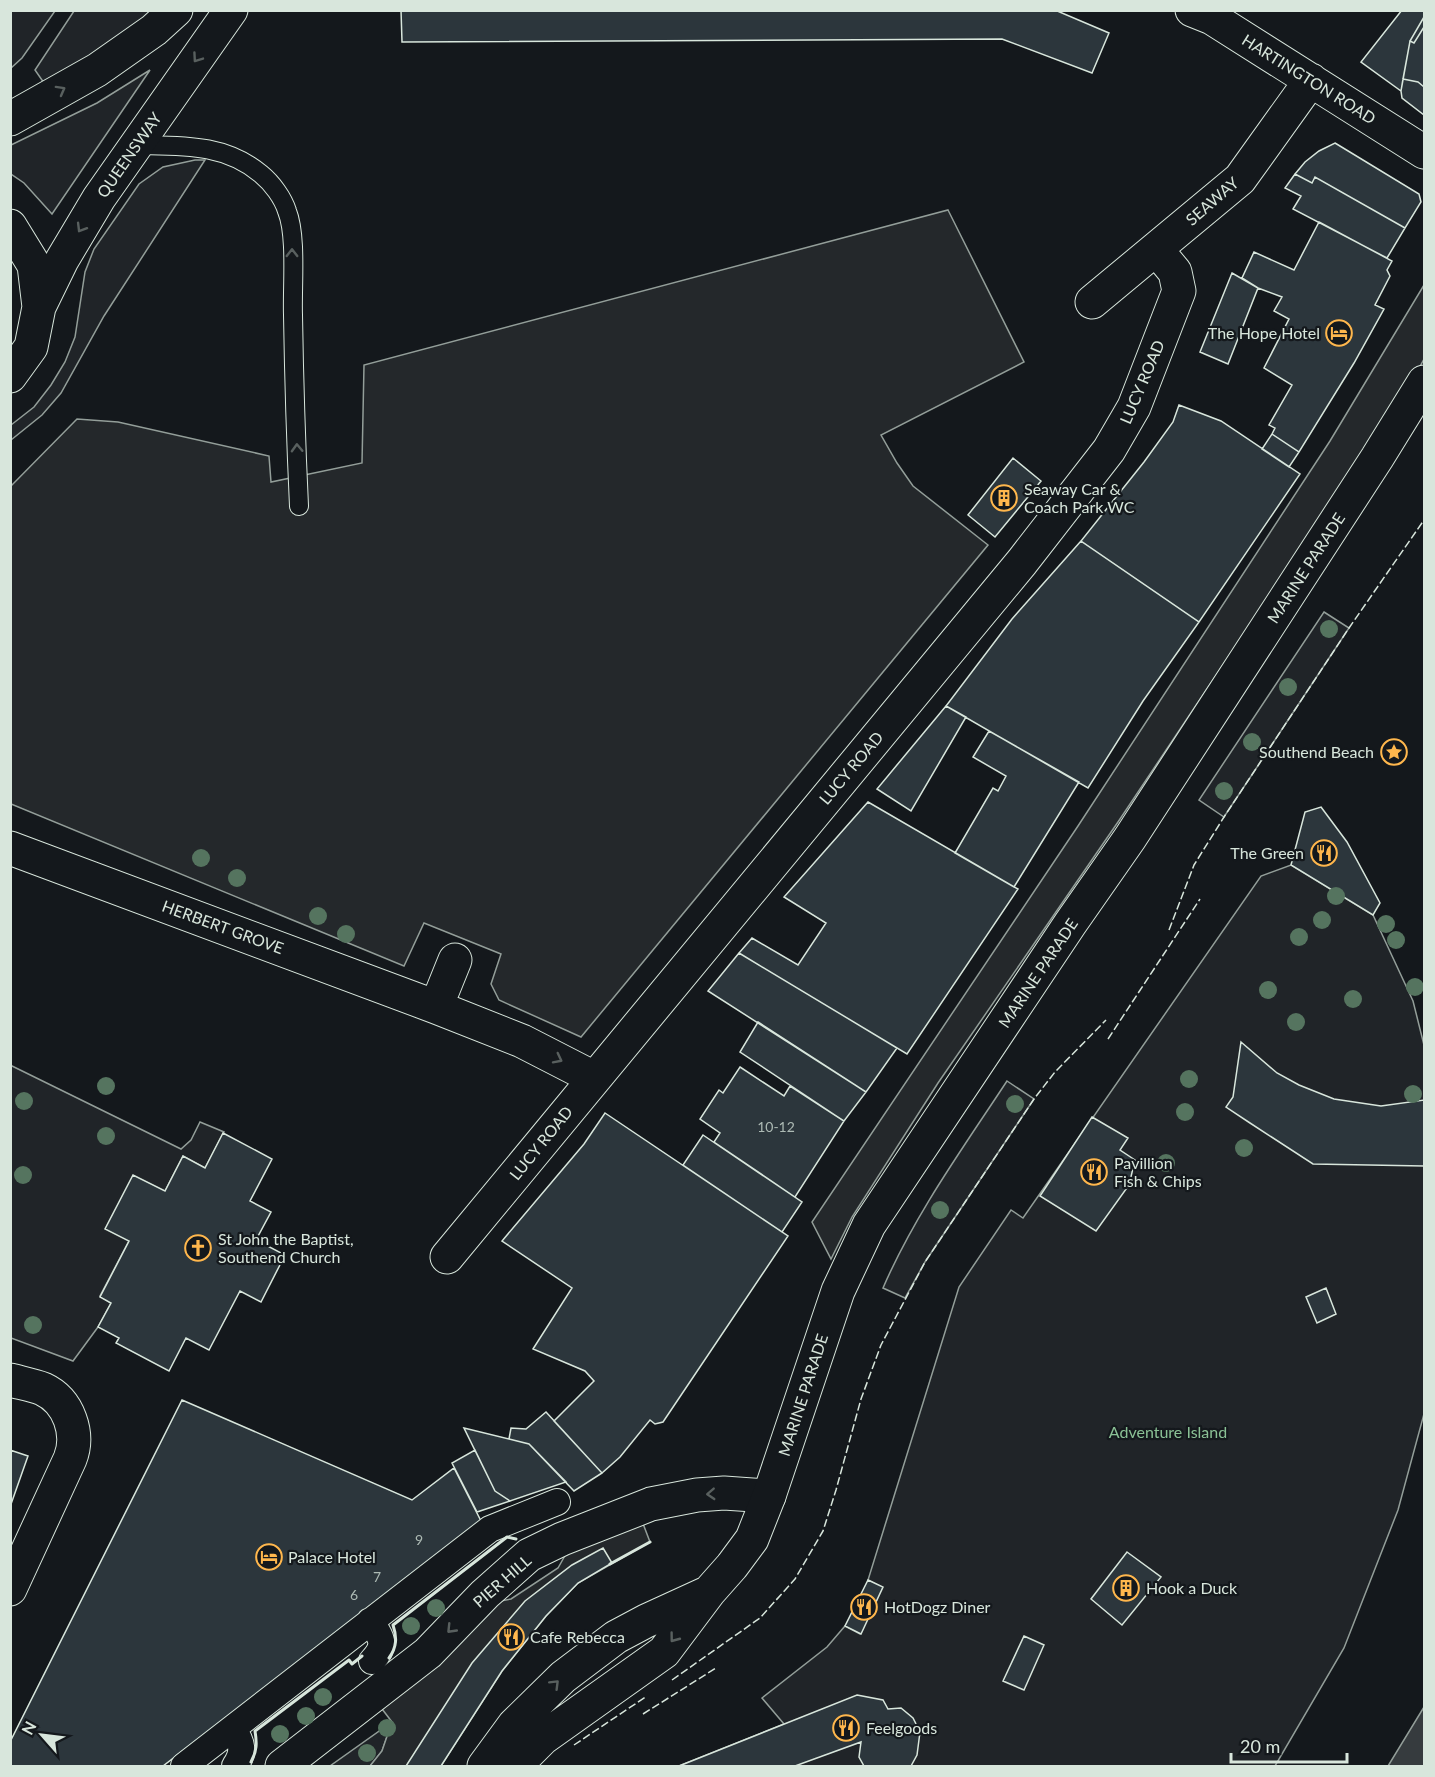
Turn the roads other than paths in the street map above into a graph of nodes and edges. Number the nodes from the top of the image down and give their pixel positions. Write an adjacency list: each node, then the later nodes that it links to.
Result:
1 (176, 10): 5 (street, one-way to 1)
2 (231, 10): 6 (street, QUEENSWAY, one-way to 6)
3 (1192, 10): 4 (street, HARTINGTON ROAD)
4 (1311, 80): 7 (street, HARTINGTON ROAD); 9 (street, SEAWAY)
5 (10, 119)
6 (136, 146): 11 (street, QUEENSWAY, one-way to 11); 14 (lane, one-way to 6)
7 (1425, 152)
8 (10, 226): 11 (street, QUEENSWAY)
9 (1156, 249): 10 (street, SEAWAY); 18 (street, LUCY ROAD)
10 (1092, 302)
11 (39, 307): 12 (street, QUEENSWAY)
12 (11, 375)
13 (1425, 382): 21 (street, MARINE PARADE)
14 (299, 506)
15 (10, 848): 17 (street, HERBERT GROVE)
16 (455, 960): 17 (street)
17 (436, 1007): 18 (street, HERBERT GROVE, one-way to 18)
18 (594, 1078): 19 (street, LUCY ROAD)
19 (447, 1257)
20 (10, 1380): 23 (street)
21 (769, 1496): 24 (street, MARINE PARADE); 30 (street, PIER HILL, one-way to 30)
22 (557, 1502): 25 (street)
23 (10, 1589)
24 (709, 1592): 31 (street, MARINE PARADE, one-way to 24); 32 (street, MARINE PARADE, one-way to 32)
25 (370, 1622): 26 (street); 27 (street)
26 (372, 1661)
27 (233, 1729): 28 (street); 29 (street)
28 (184, 1767)
29 (235, 1767)
30 (282, 1767)
31 (484, 1767)
32 (515, 1767)

